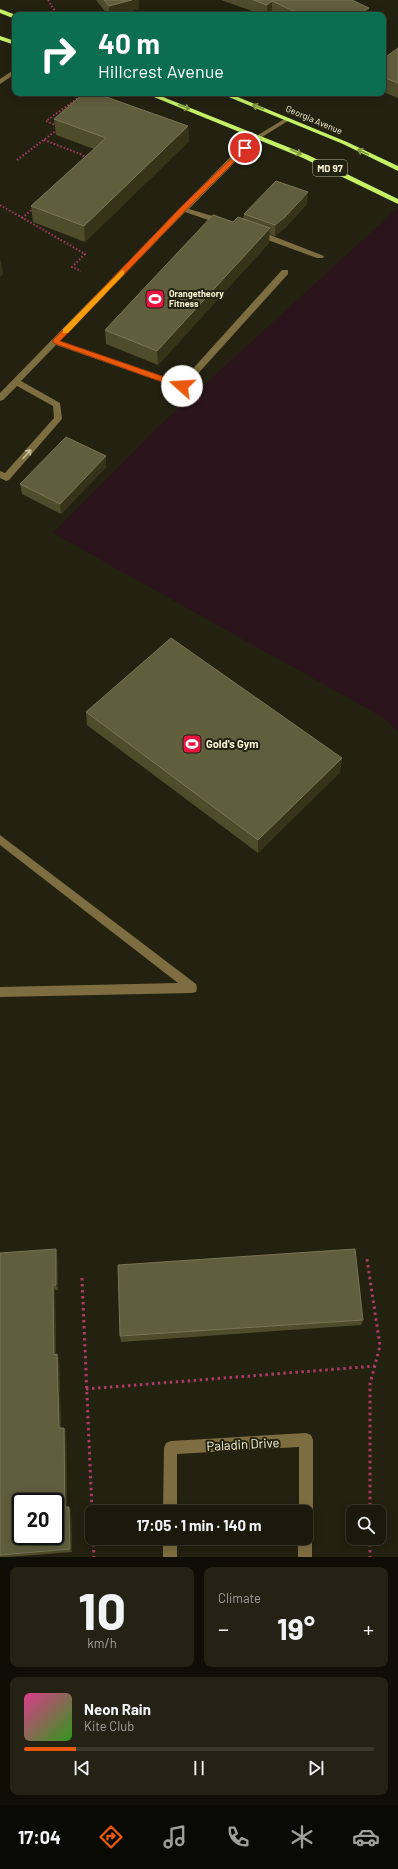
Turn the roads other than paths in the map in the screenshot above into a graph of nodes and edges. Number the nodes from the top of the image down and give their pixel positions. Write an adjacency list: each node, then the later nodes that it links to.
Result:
1 (2, 11): 2 (main road)
2 (12, 16)
3 (0, 38): 4 (main road)
4 (12, 42)
5 (12, 73): 6 (street)
6 (0, 82)
7 (155, 96): 10 (main road, MD 97, one-way to 10)
8 (230, 96): 9 (main road, Georgia Avenue, one-way to 8)
9 (288, 119): 10 (street); 11 (main road, Georgia Avenue, one-way to 9)
10 (260, 136): 12 (main road, MD 97, one-way to 12); 13 (street)
11 (398, 169)
12 (398, 202)
13 (183, 209): 14 (street); 18 (street)
14 (232, 225)
15 (246, 230): 16 (street)
16 (320, 256)
17 (285, 272): 18 (street)
18 (55, 342): 19 (street)
19 (17, 382): 20 (street); 21 (street, one-way to 19)
20 (0, 398)
21 (0, 474)
22 (0, 839): 23 (street)
23 (0, 992)
24 (170, 1505): 25 (street, Paladin Drive)
25 (306, 1505)
26 (170, 1545): 28 (street)
27 (305, 1545): 29 (street)
28 (170, 1557)
29 (305, 1557)

